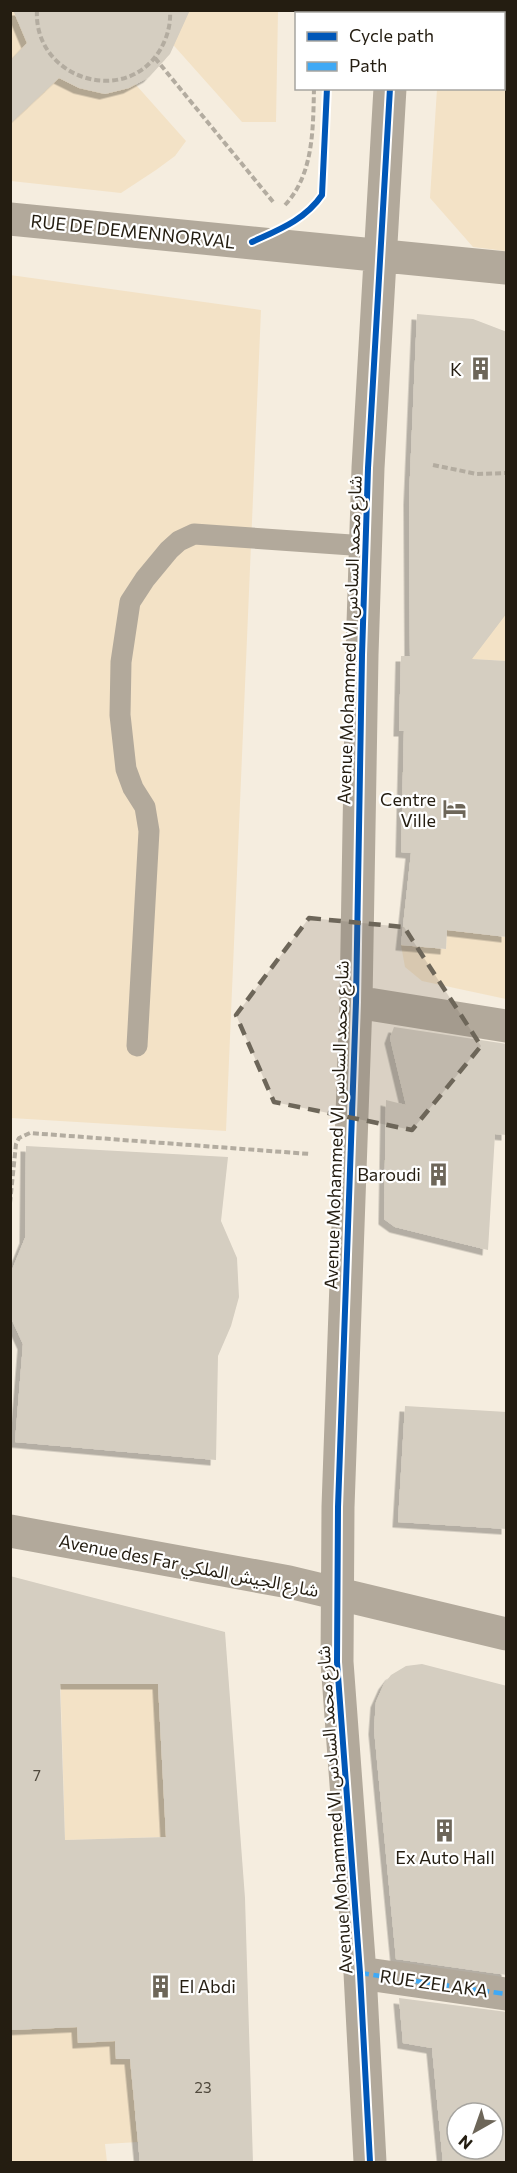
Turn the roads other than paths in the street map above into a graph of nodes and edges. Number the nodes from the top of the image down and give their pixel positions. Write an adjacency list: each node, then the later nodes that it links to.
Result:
1 (390, 90): 3 (street, Avenue Mohammed VI شارع محمد السادس)
2 (10, 219): 3 (street, RUE DE DEMENNORVAL)
3 (382, 256): 4 (street, RUE DE DEMENNORVAL); 5 (street, Avenue Mohammed VI شارع محمد السادس)
4 (507, 268)
5 (366, 546): 6 (street, Avenue Mohammed VI شارع محمد السادس); 8 (lane)
6 (356, 1002): 7 (street); 10 (street, Avenue Mohammed VI شارع محمد السادس)
7 (507, 1026)
8 (137, 1046)
9 (10, 1531): 10 (street, Avenue des Far شارع الجيش الملكي)
10 (338, 1593): 11 (street, Avenue des Far شارع الجيش الملكي); 12 (street, Avenue Mohammed VI شارع محمد السادس)
11 (505, 1627)
12 (360, 1973): 13 (street, RUE ZELAKA); 14 (street, Avenue Mohammed VI شارع محمد السادس)
13 (507, 1994)
14 (370, 2163)

